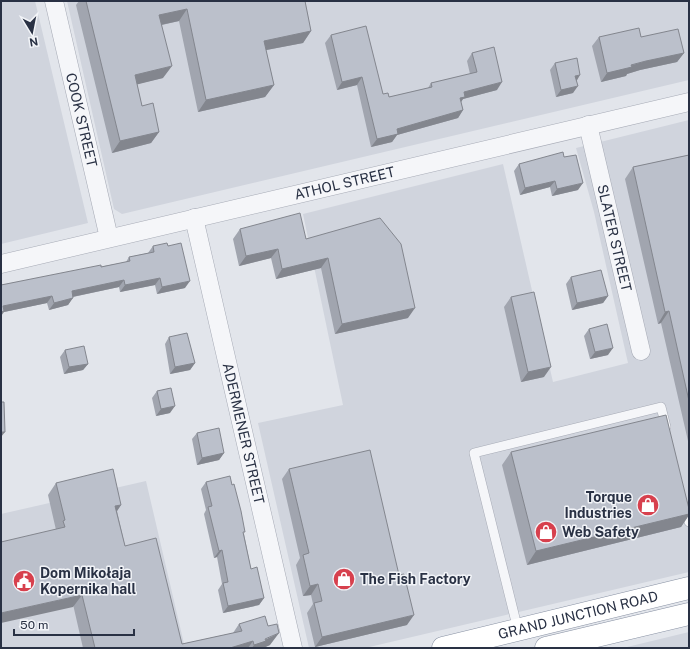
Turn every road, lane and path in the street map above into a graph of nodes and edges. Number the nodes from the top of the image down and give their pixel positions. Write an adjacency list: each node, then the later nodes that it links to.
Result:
1 (54, 1): 5 (street, COOK STREET)
2 (689, 102): 3 (street, ATHOL STREET)
3 (588, 125): 4 (street, ATHOL STREET); 7 (street, SLATER STREET)
4 (194, 218): 5 (street, ATHOL STREET); 15 (street, ADERMENER STREET)
5 (109, 238): 6 (street, ATHOL STREET)
6 (1, 264)
7 (641, 351)
8 (669, 438): 14 (lane)
9 (684, 499): 10 (lane)
10 (689, 522)
11 (689, 588): 12 (highway, GRAND JUNCTION ROAD)
12 (663, 594): 13 (highway); 14 (highway, GRAND JUNCTION ROAD)
13 (679, 616): 17 (highway, GRAND JUNCTION ROAD)
14 (518, 630): 16 (highway, GRAND JUNCTION ROAD)
15 (293, 648)
16 (443, 648)
17 (546, 648)

